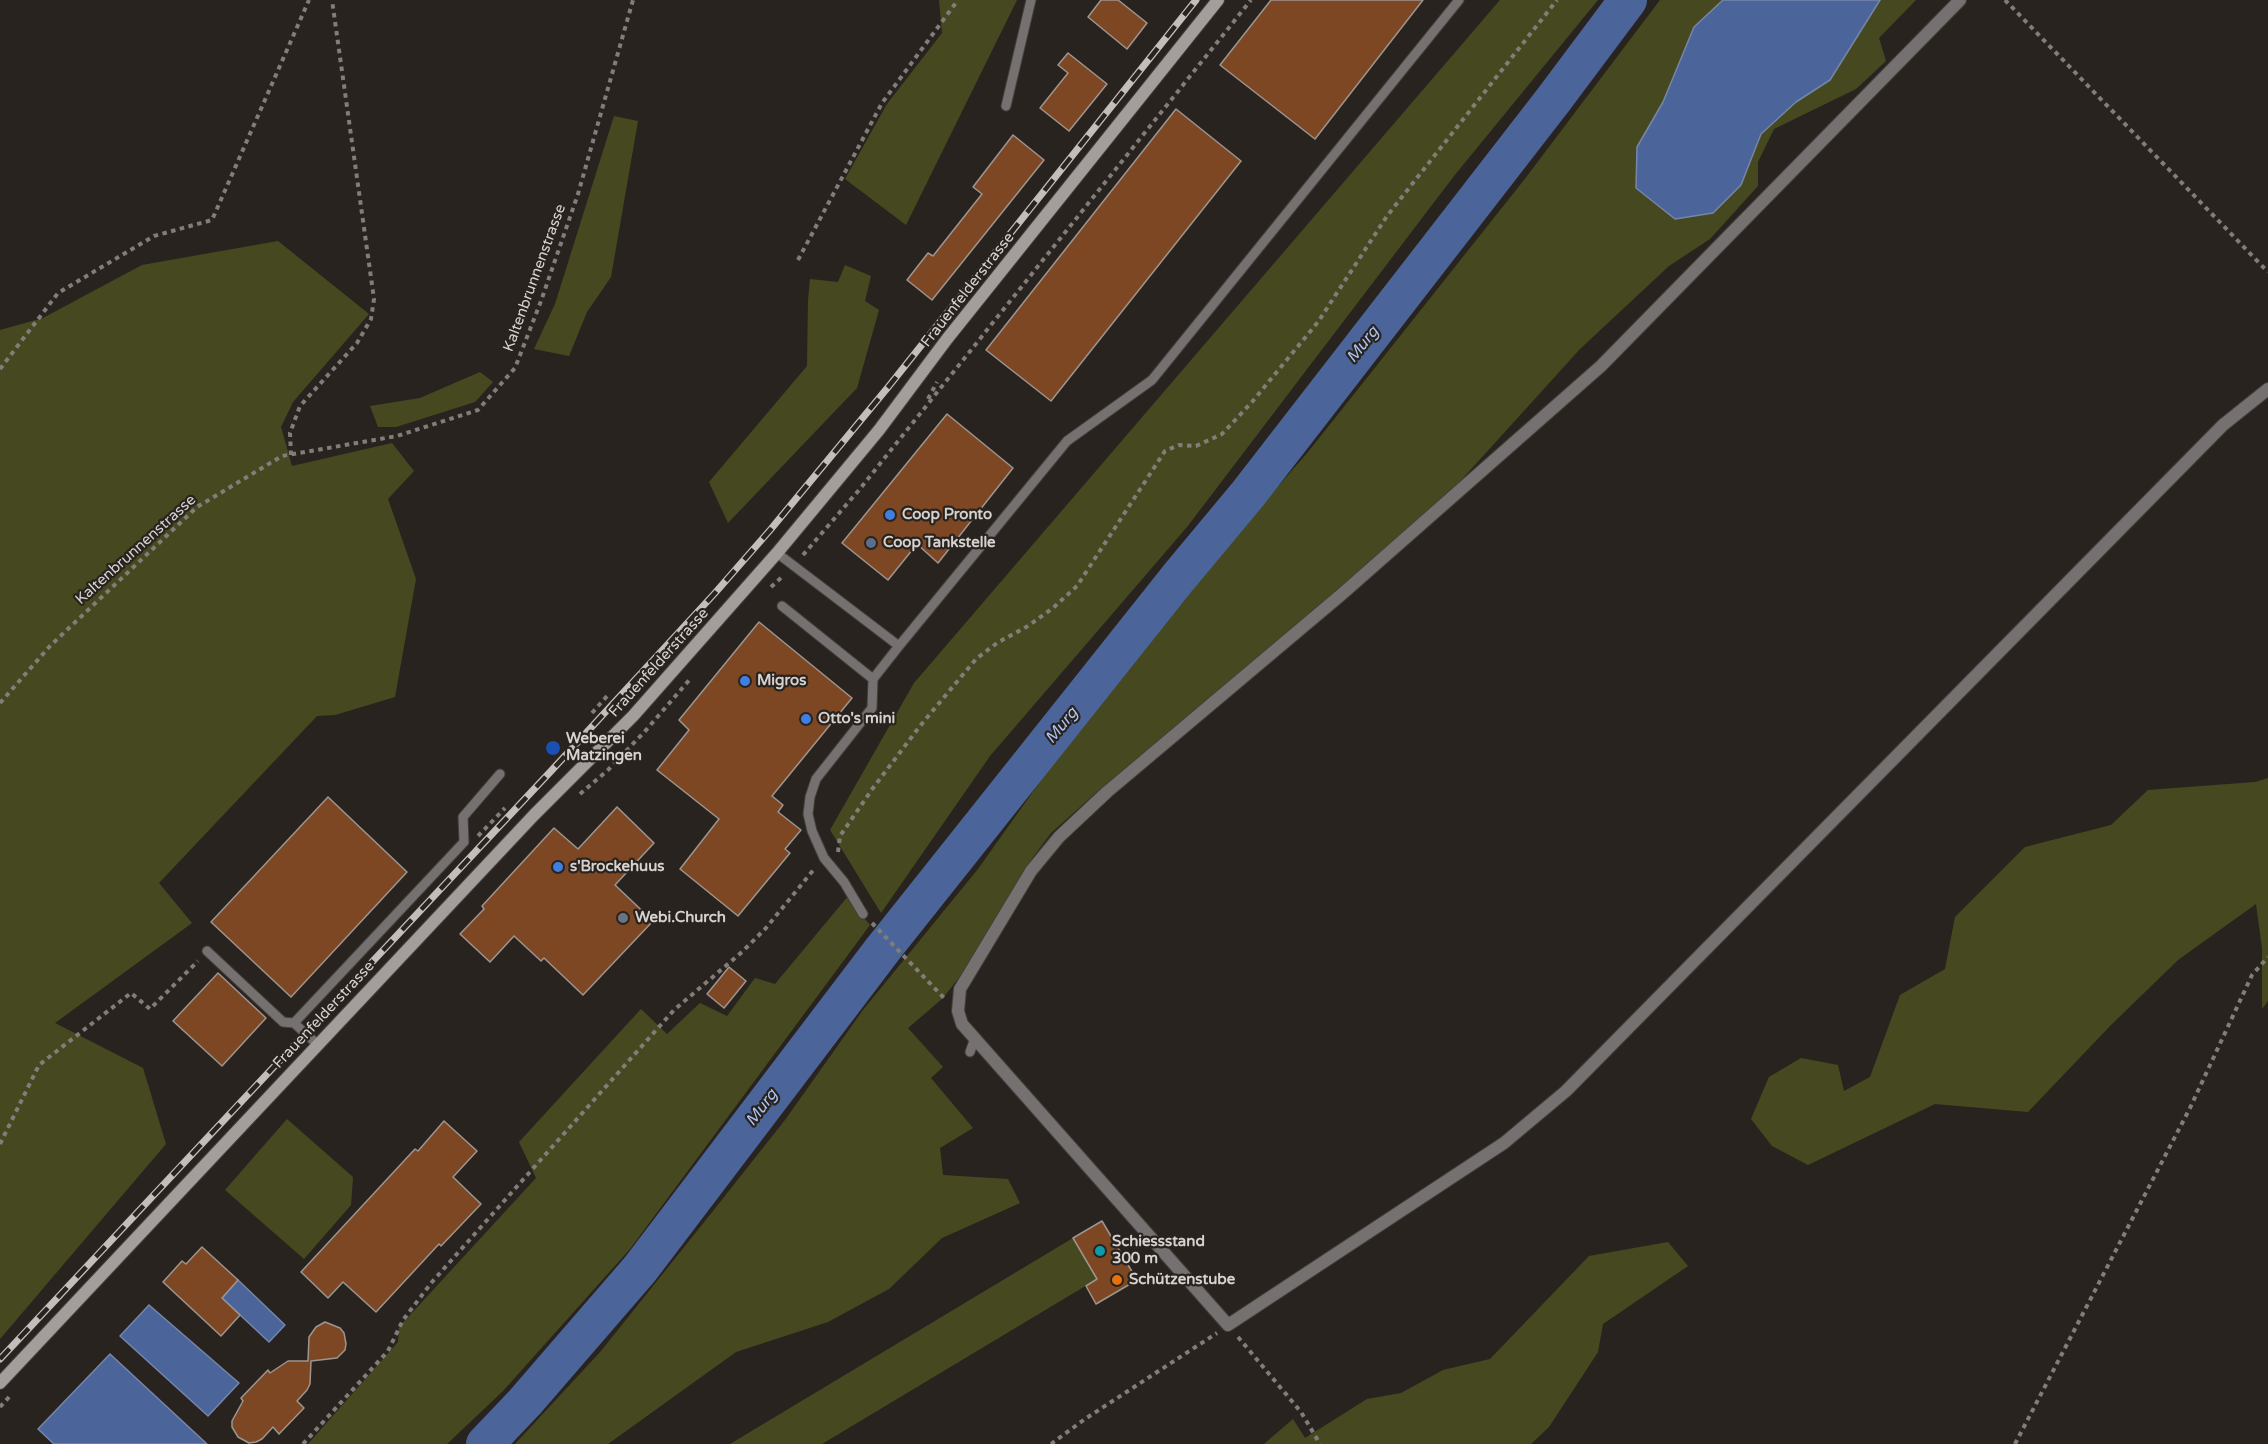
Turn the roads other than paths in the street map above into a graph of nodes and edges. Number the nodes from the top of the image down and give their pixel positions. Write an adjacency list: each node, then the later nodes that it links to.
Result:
1 (1031, 0): 5 (lane)
2 (1218, 0): 7 (main road, Frauenfelderstrasse)
3 (1459, 0): 9 (lane)
4 (1960, 0): 15 (street)
5 (1006, 106)
6 (2268, 389): 15 (street)
7 (777, 553): 9 (lane); 16 (main road, Frauenfelderstrasse)
8 (782, 606): 10 (lane)
9 (899, 646): 10 (lane)
10 (873, 679): 12 (lane)
11 (500, 774): 14 (lane)
12 (863, 914)
13 (207, 951): 14 (lane)
14 (294, 1023): 16 (lane)
15 (975, 1038): 17 (lane)
16 (317, 1044): 18 (main road, Frauenfelderstrasse)
17 (970, 1052)
18 (0, 1383)

